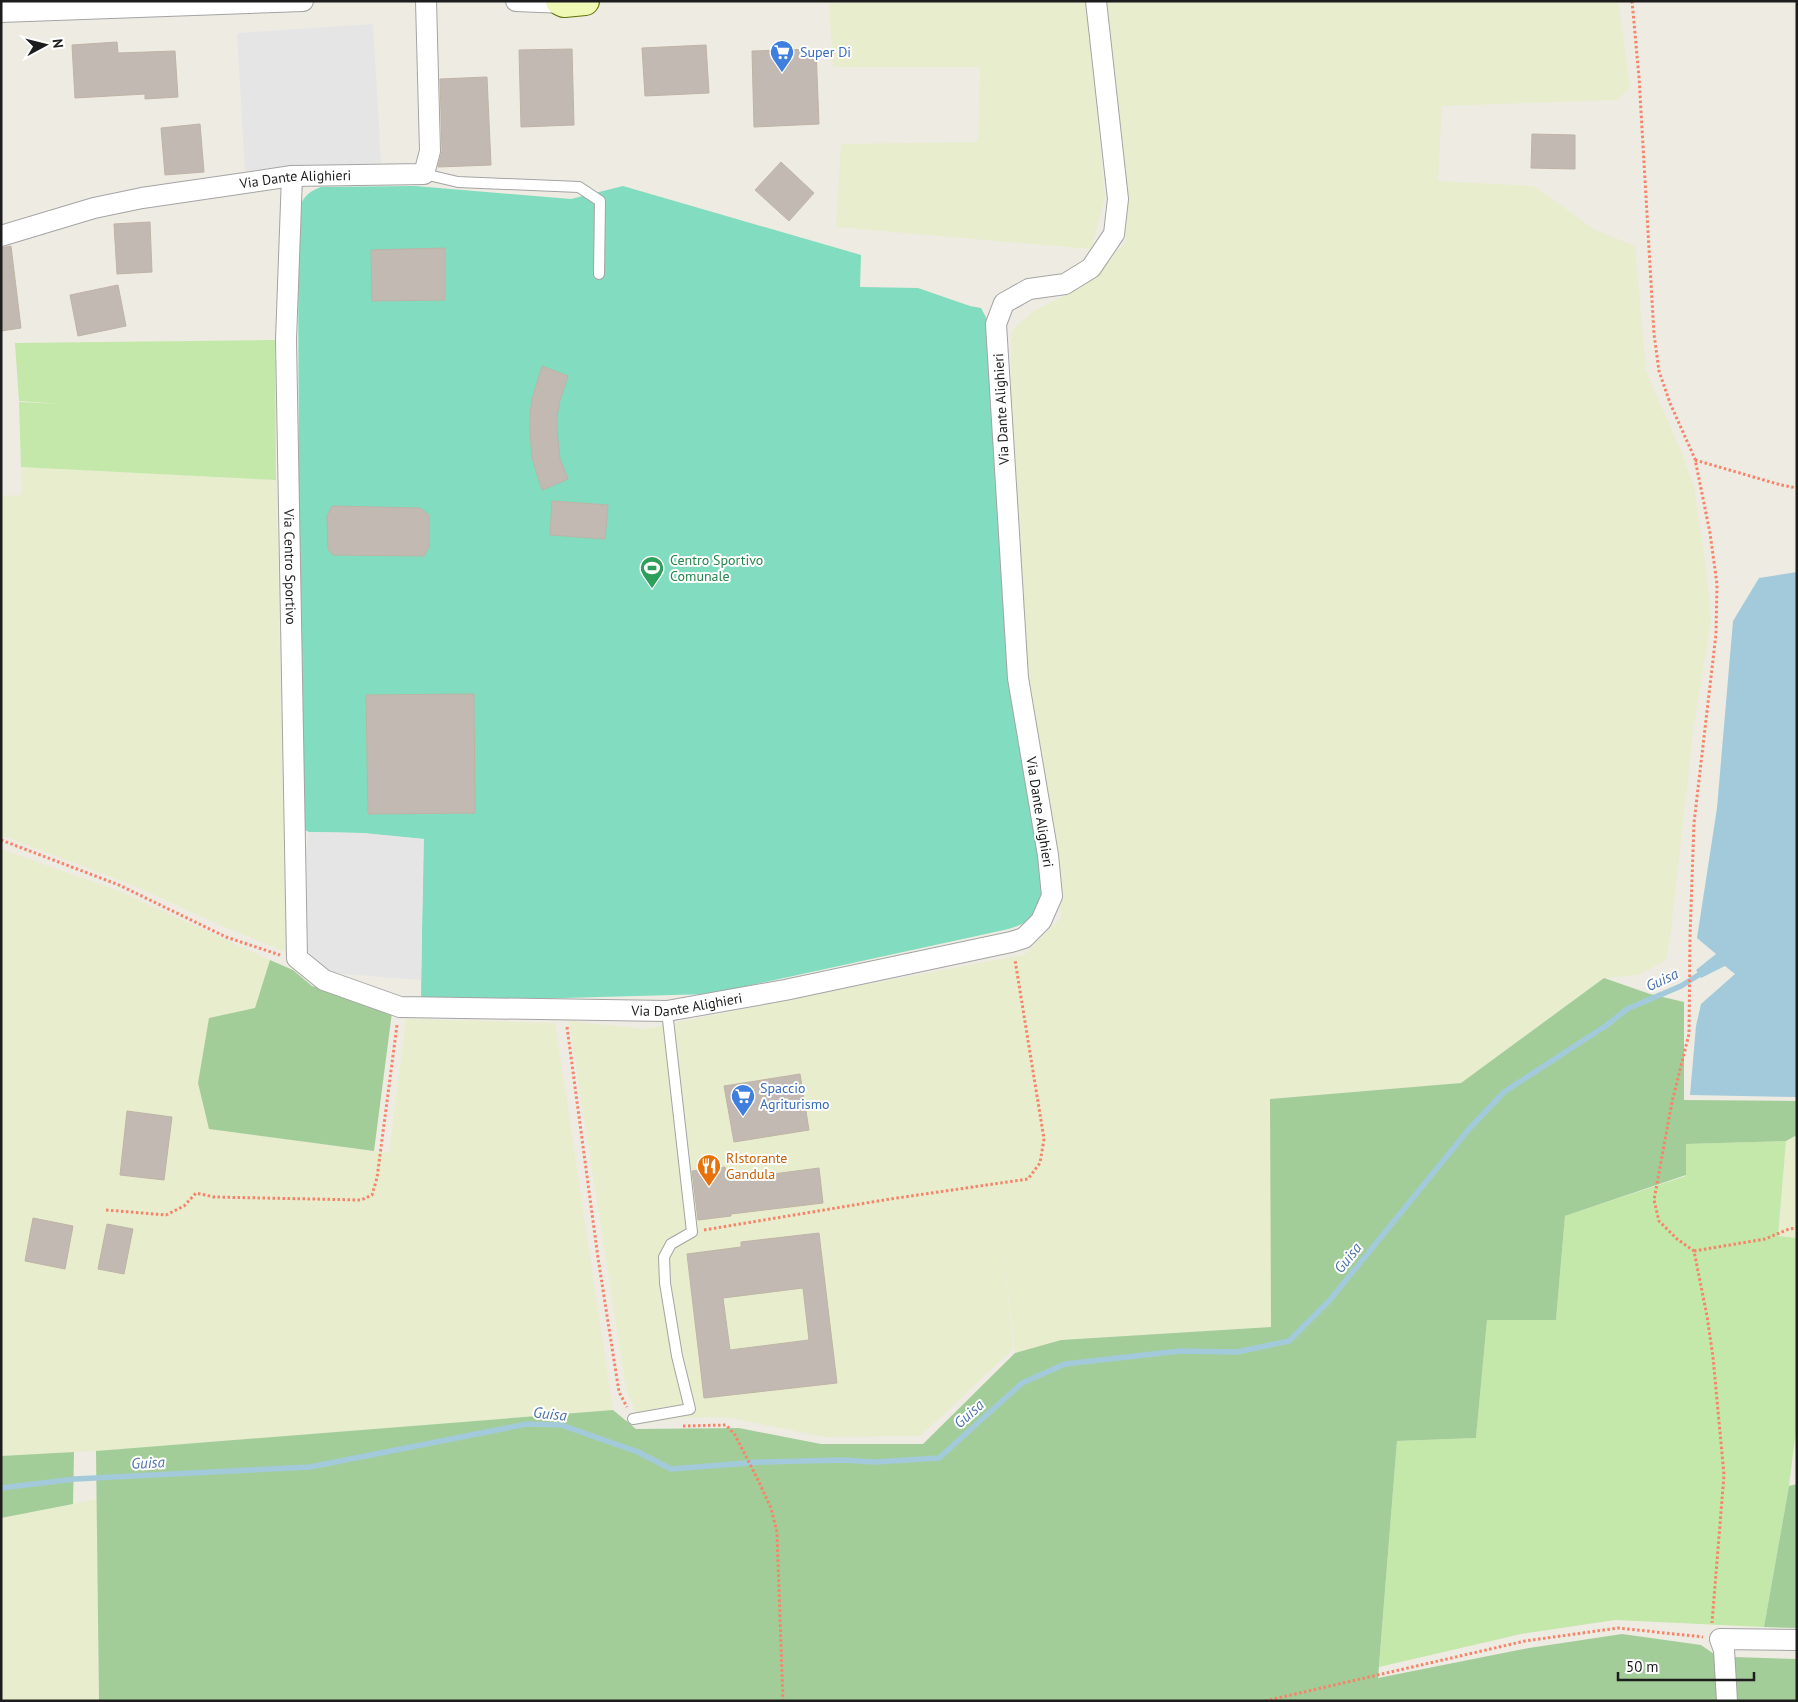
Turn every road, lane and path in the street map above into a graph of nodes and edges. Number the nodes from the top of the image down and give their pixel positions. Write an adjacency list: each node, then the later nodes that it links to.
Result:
1 (303, 1): 6 (street)
2 (426, 1): 9 (street)
3 (516, 1): 7 (street)
4 (1096, 1): 16 (street, Via Dante Alighieri)
5 (1632, 1): 13 (path)
6 (253, 2): 8 (street)
7 (576, 2)
8 (1, 12)
9 (424, 174): 10 (street, Via Dante Alighieri); 12 (lane)
10 (292, 176): 11 (street, Via Dante Alighieri); 17 (street, Via Centro Sportivo)
11 (1, 236)
12 (599, 274)
13 (1695, 459): 14 (path); 24 (path)
14 (1797, 488)
15 (1, 840): 17 (path)
16 (1011, 942): 20 (street, Via Dante Alighieri); 23 (path)
17 (297, 958): 18 (street, Via Dante Alighieri)
18 (400, 1007): 19 (street, Via Dante Alighieri); 21 (path)
19 (564, 1009): 20 (street, Via Dante Alighieri); 25 (path)
20 (667, 1011): 23 (lane)
21 (106, 1210)
22 (1797, 1228): 24 (path)
23 (692, 1232): 25 (lane)
24 (1694, 1251): 27 (path)
25 (633, 1419)
26 (679, 1426): 29 (path)
27 (1720, 1639): 28 (street); 30 (path); 31 (street)
28 (1797, 1640)
29 (783, 1701)
30 (1264, 1701)
31 (1726, 1701)

